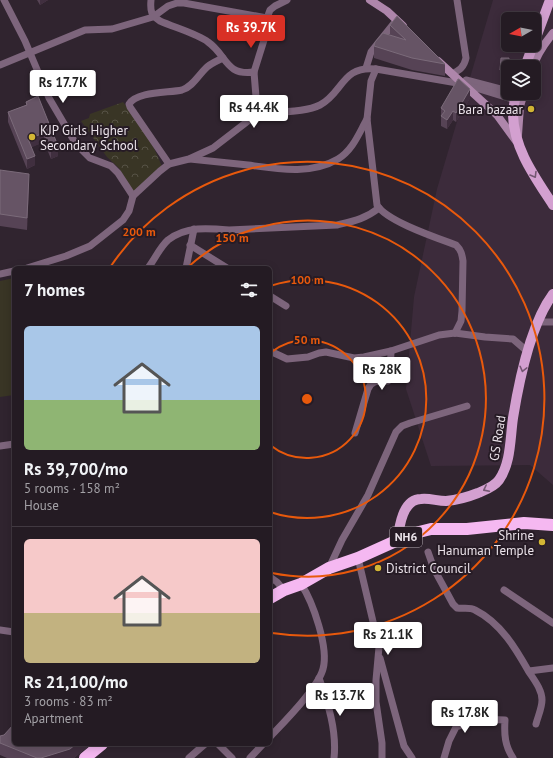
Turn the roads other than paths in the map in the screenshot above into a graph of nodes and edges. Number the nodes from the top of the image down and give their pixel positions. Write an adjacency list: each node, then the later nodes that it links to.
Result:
1 (4, 0): 13 (street)
2 (151, 0): 7 (street)
3 (287, 0): 8 (street)
4 (370, 0): 9 (street)
5 (457, 0): 21 (street)
6 (550, 0): 10 (main road)
7 (153, 17): 8 (street); 13 (street); 15 (street)
8 (267, 18): 20 (street)
9 (397, 20): 11 (street); 18 (street)
10 (541, 25)
11 (412, 34)
12 (553, 34): 16 (street)
13 (30, 52): 17 (street); 32 (street)
14 (433, 55): 21 (street)
15 (223, 58): 20 (street); 31 (street)
16 (535, 60)
17 (0, 66)
18 (366, 68): 19 (street); 27 (street)
19 (376, 69): 22 (street); 28 (street)
20 (254, 72): 27 (street)
21 (454, 76): 22 (street); 23 (street)
22 (463, 84): 24 (street); 29 (street)
23 (501, 89)
24 (501, 92)
25 (514, 100): 29 (main road)
26 (522, 100): 29 (street)
27 (262, 112): 30 (street)
28 (367, 119): 30 (street); 34 (street)
29 (518, 143): 33 (main road, one-way to 33)
30 (189, 159): 31 (street)
31 (170, 164): 32 (street)
32 (133, 196): 37 (street)
33 (553, 205)
34 (378, 208): 35 (street); 48 (street)
35 (194, 229): 36 (street); 38 (street)
36 (190, 245): 39 (street); 40 (street)
37 (34, 266)
38 (149, 266)
39 (186, 266)
40 (224, 266)
41 (12, 271): 42 (street)
42 (0, 274)
43 (553, 294): 46 (main road, GS Road)
44 (272, 297): 45 (street)
45 (286, 306)
46 (538, 322): 47 (street); 51 (main road, GS Road)
47 (553, 322)
48 (455, 333): 49 (street); 51 (street)
49 (391, 351): 50 (street); 53 (street)
50 (272, 352)
51 (528, 352): 57 (main road, GS Road, one-way to 57)
52 (467, 406): 60 (street)
53 (355, 433)
54 (12, 444): 55 (street)
55 (0, 446)
56 (553, 526): 57 (highway, NH6)
57 (398, 540): 59 (highway, NH6)
58 (428, 552): 71 (street)
59 (358, 558): 60 (highway, NH6); 69 (street)
60 (329, 568): 62 (highway, NH6)
61 (272, 578): 63 (street)
62 (301, 584): 63 (highway, NH6); 72 (street)
63 (284, 590): 65 (highway, NH6)
64 (504, 590): 66 (street)
65 (272, 597)
66 (553, 623)
67 (0, 630): 68 (street)
68 (12, 632)
69 (379, 654): 84 (street); 85 (street)
70 (553, 668): 71 (street)
71 (529, 671): 73 (street)
72 (319, 678): 74 (street); 83 (street)
73 (536, 724)
74 (272, 735)
75 (100, 746): 79 (highway)
76 (203, 746): 80 (street)
77 (220, 746): 81 (street)
78 (261, 746): 82 (street)
79 (85, 758)
80 (189, 758)
81 (232, 758)
82 (250, 758)
83 (334, 758)
84 (382, 758)
85 (412, 758)
86 (444, 758): 87 (street)
87 (513, 758)

